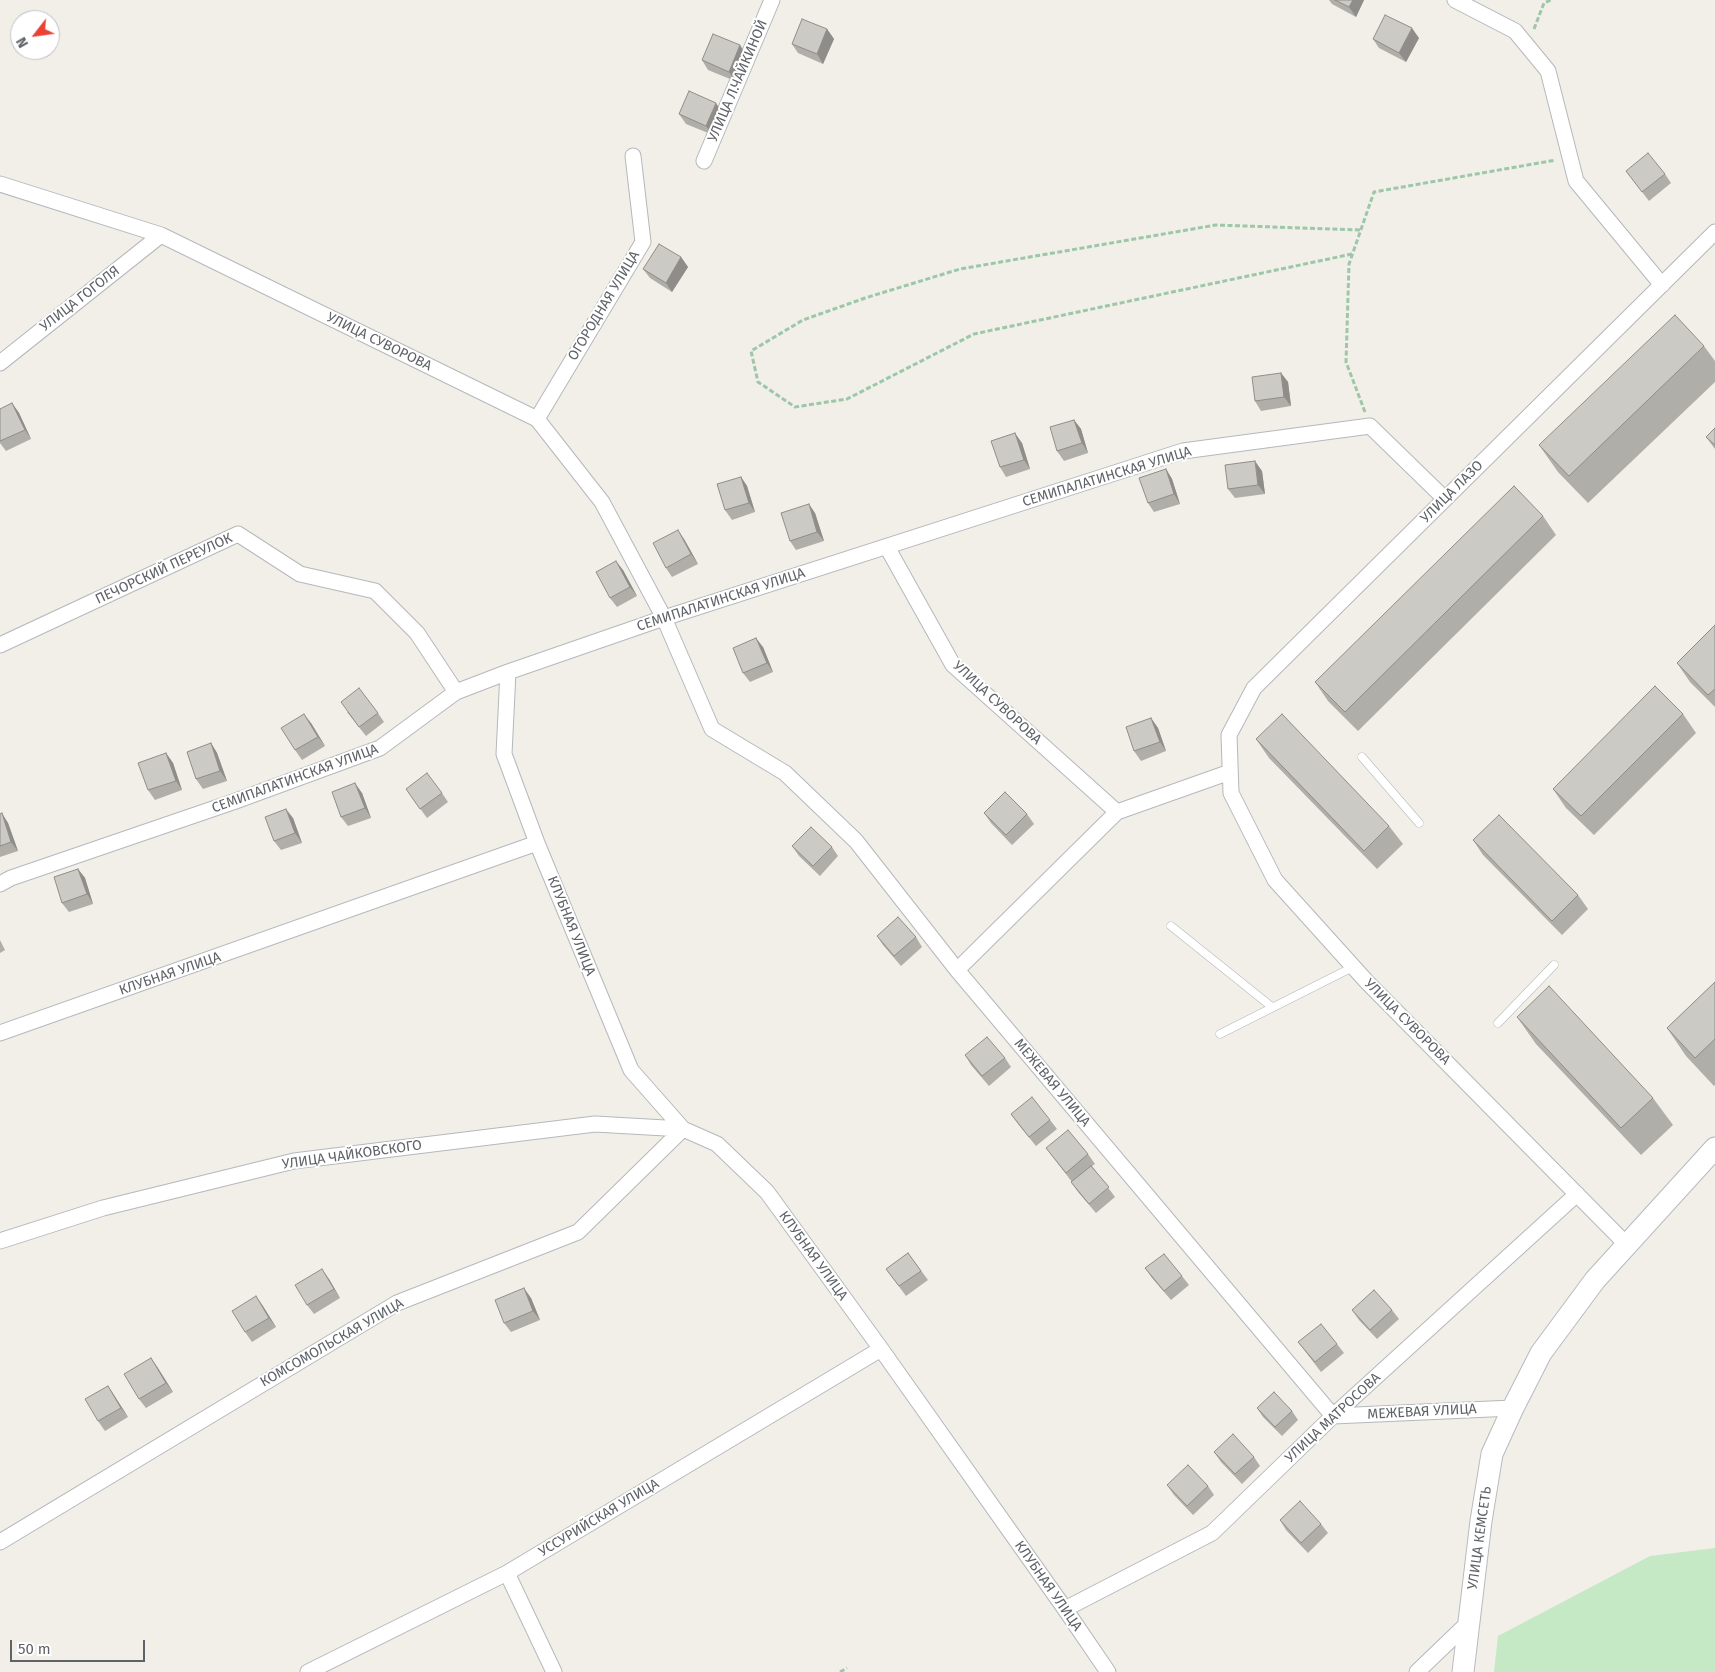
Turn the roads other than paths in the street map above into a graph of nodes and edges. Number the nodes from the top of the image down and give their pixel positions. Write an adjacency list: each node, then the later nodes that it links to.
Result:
1 (772, 0): 4 (street, УЛИЦА Л.ЧАЙКИНОЙ)
2 (1455, 0): 8 (street)
3 (633, 156): 10 (street, ОГОРОДНАЯ УЛИЦА)
4 (704, 161)
5 (0, 184): 7 (street, УЛИЦА СУВОРОВА)
6 (1715, 232): 8 (street, УЛИЦА ЛАЗО)
7 (161, 236): 9 (street, УЛИЦА ГОГОЛЯ); 10 (street, УЛИЦА СУВОРОВА)
8 (1662, 285): 11 (street, УЛИЦА ЛАЗО)
9 (0, 363)
10 (537, 419): 13 (street, УЛИЦА СУВОРОВА)
11 (1445, 499): 12 (street, СЕМИПАЛАТИНСКАЯ УЛИЦА); 18 (street, УЛИЦА ЛАЗО)
12 (887, 547): 13 (street, СЕМИПАЛАТИНСКАЯ УЛИЦА); 19 (street, УЛИЦА СУВОРОВА)
13 (664, 618): 15 (street, СЕМИПАЛАТИНСКАЯ УЛИЦА); 26 (street, МЕЖЕВАЯ УЛИЦА)
14 (0, 645): 16 (street, ПЕЧОРСКИЙ ПЕРЕУЛОК)
15 (508, 672): 16 (street, СЕМИПАЛАТИНСКАЯ УЛИЦА); 21 (street, КЛУБНАЯ УЛИЦА)
16 (456, 692): 22 (street, СЕМИПАЛАТИНСКАЯ УЛИЦА)
17 (1362, 757): 20 (lane)
18 (1230, 772): 19 (street); 25 (street, УЛИЦА СУВОРОВА)
19 (1117, 812): 26 (street)
20 (1419, 823)
21 (536, 843): 29 (street, КЛУБНАЯ УЛИЦА); 31 (street, КЛУБНАЯ УЛИЦА)
22 (0, 884)
23 (1171, 926): 27 (lane)
24 (1554, 965): 28 (lane)
25 (1353, 967): 27 (lane); 33 (street, УЛИЦА СУВОРОВА)
26 (957, 970): 38 (street, МЕЖЕВАЯ УЛИЦА)
27 (1272, 1007): 30 (lane)
28 (1498, 1023)
29 (0, 1033)
30 (1220, 1034)
31 (683, 1130): 34 (street, УЛИЦА ЧАЙКОВСКОГО); 36 (street, КЛУБНАЯ УЛИЦА); 39 (street, КОМСОМОЛЬСКАЯ УЛИЦА)
32 (1715, 1148): 35 (main road)
33 (1577, 1194): 35 (street, УЛИЦА СУВОРОВА); 38 (street, УЛИЦА МАТРОСОВА)
34 (0, 1241)
35 (1627, 1245): 37 (main road)
36 (881, 1349): 40 (street, УССУРИЙСКАЯ УЛИЦА); 41 (street, КЛУБНАЯ УЛИЦА)
37 (1514, 1408): 38 (street, МЕЖЕВАЯ УЛИЦА); 42 (main road, УЛИЦА КЕМСЕТЬ)
38 (1333, 1416): 41 (street, УЛИЦА МАТРОСОВА)
39 (0, 1542)
40 (507, 1573): 43 (street, УССУРИЙСКАЯ УЛИЦА); 44 (street)
41 (1065, 1609): 45 (street, КЛУБНАЯ УЛИЦА)
42 (1469, 1622): 46 (street); 47 (main road, УЛИЦА КЕМСЕТЬ)
43 (308, 1672)
44 (554, 1672)
45 (1108, 1672)
46 (1417, 1672)
47 (1463, 1672)

